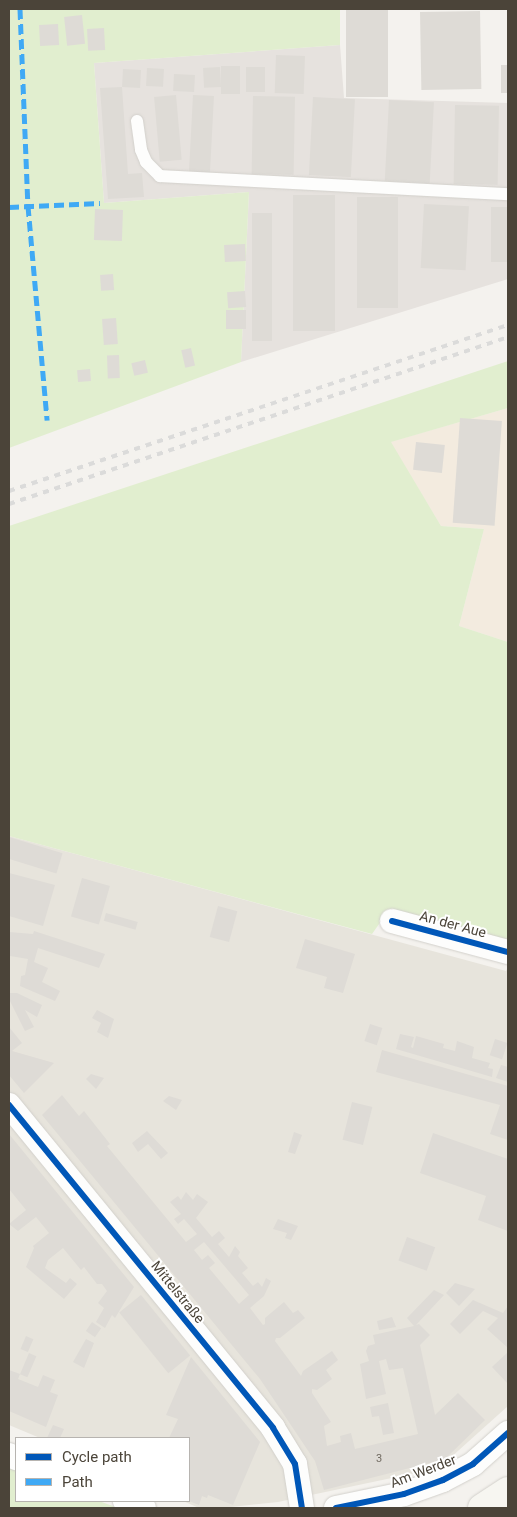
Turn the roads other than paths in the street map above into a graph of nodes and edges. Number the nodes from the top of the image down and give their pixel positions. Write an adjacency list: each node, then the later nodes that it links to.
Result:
1 (137, 121): 2 (lane)
2 (508, 194)
3 (392, 921): 4 (street, An der Aue)
4 (508, 952)
5 (9, 1105): 10 (street, Mittelstraße)
6 (508, 1433): 11 (street, Am Werder)
7 (508, 1491): 12 (main road)
8 (128, 1502): 9 (street)
9 (144, 1508)
10 (302, 1508)
11 (336, 1508)
12 (482, 1508)

